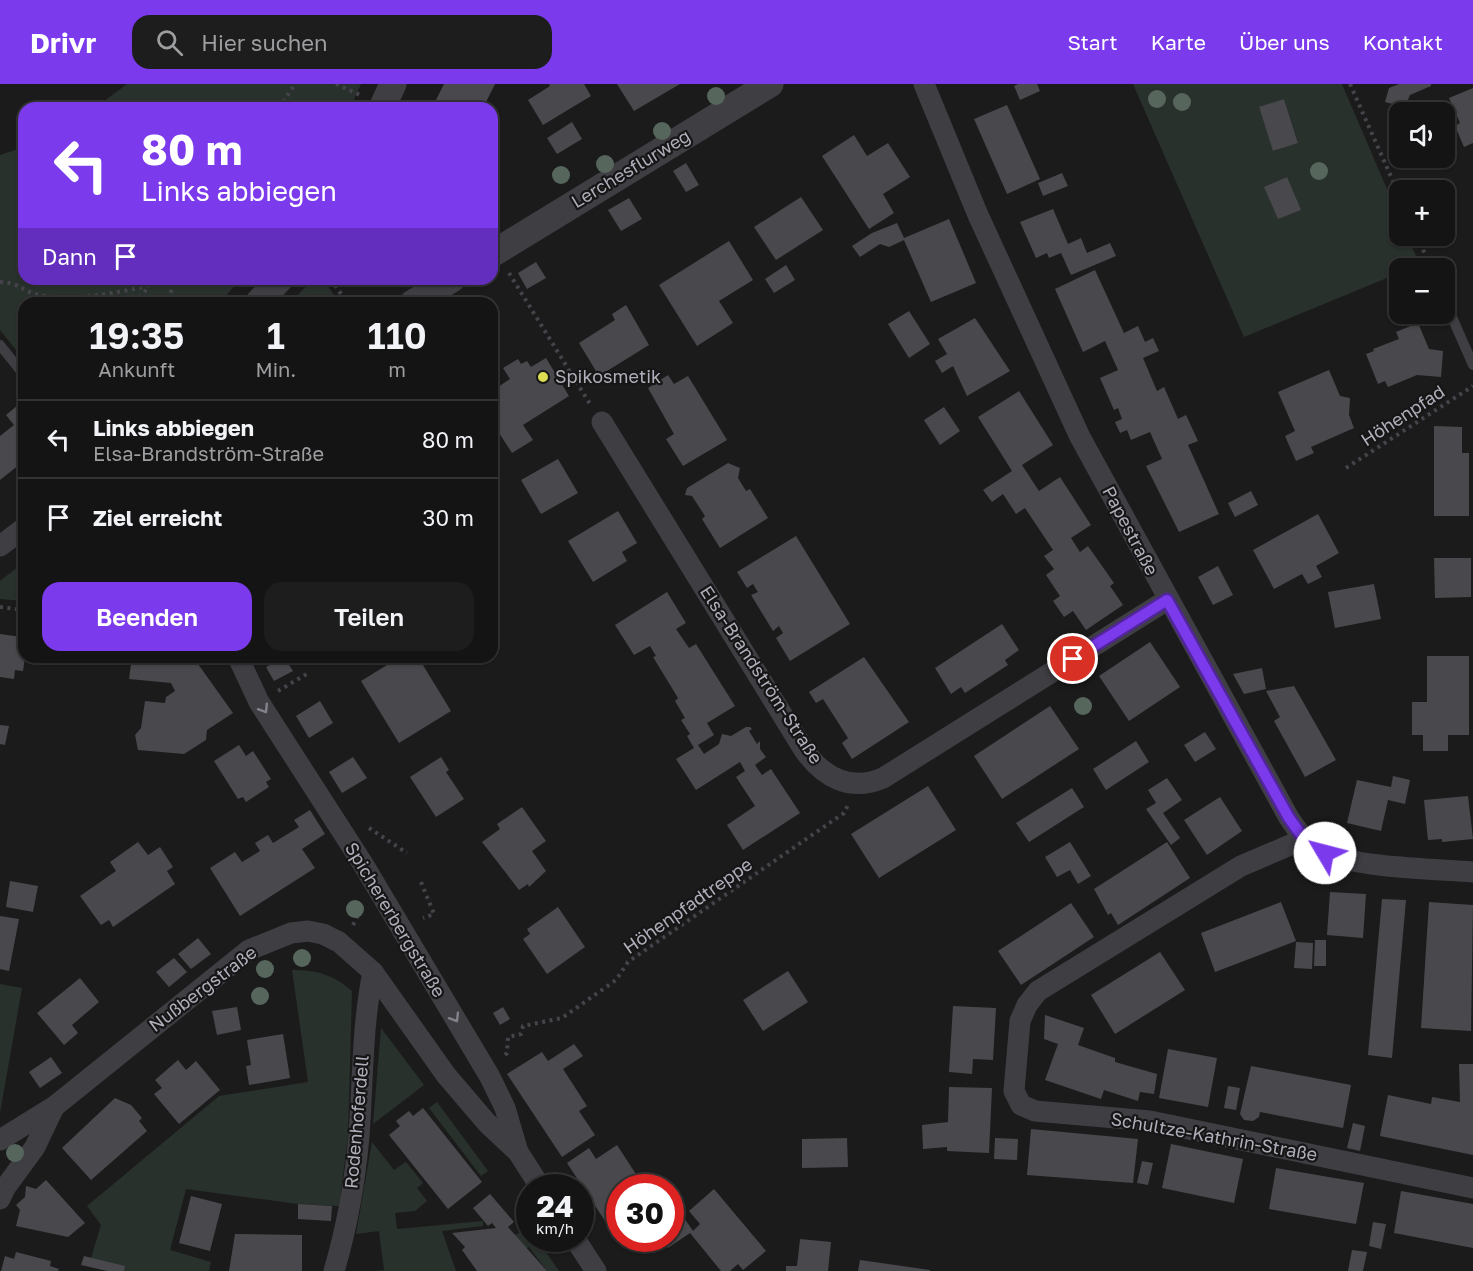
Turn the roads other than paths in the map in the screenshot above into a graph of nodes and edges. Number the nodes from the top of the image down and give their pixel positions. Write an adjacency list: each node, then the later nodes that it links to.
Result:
1 (393, 84): 4 (street)
2 (770, 84): 5 (street, Lerchesflurweg)
3 (924, 84): 17 (street, Papestraße)
4 (385, 102)
5 (501, 264)
6 (274, 285): 8 (street)
7 (442, 285): 9 (street)
8 (264, 297)
9 (423, 297)
10 (1455, 323): 12 (lane)
11 (0, 345): 13 (lane)
12 (1473, 365)
13 (18, 368)
14 (602, 422): 17 (street, Elsa-Brandström-Straße)
15 (18, 532): 16 (street)
16 (0, 546)
17 (1167, 600): 19 (street, Papestraße)
18 (241, 663): 24 (street, Spichererbergstraße, one-way to 24)
19 (1304, 839): 20 (street, Papestraße); 26 (street, Schultze-Kathrin-Straße)
20 (1473, 872)
21 (373, 972): 22 (street, Nußbergstraße); 24 (street, Nußbergstraße); 29 (street, Rodenhoferdell)
22 (55, 1106): 23 (street, Nußbergstraße); 27 (street)
23 (0, 1140)
24 (518, 1152): 25 (street, Spichererbergstraße)
25 (533, 1174)
26 (1473, 1188)
27 (0, 1199)
28 (584, 1252): 30 (street)
29 (334, 1271)
30 (596, 1271)

